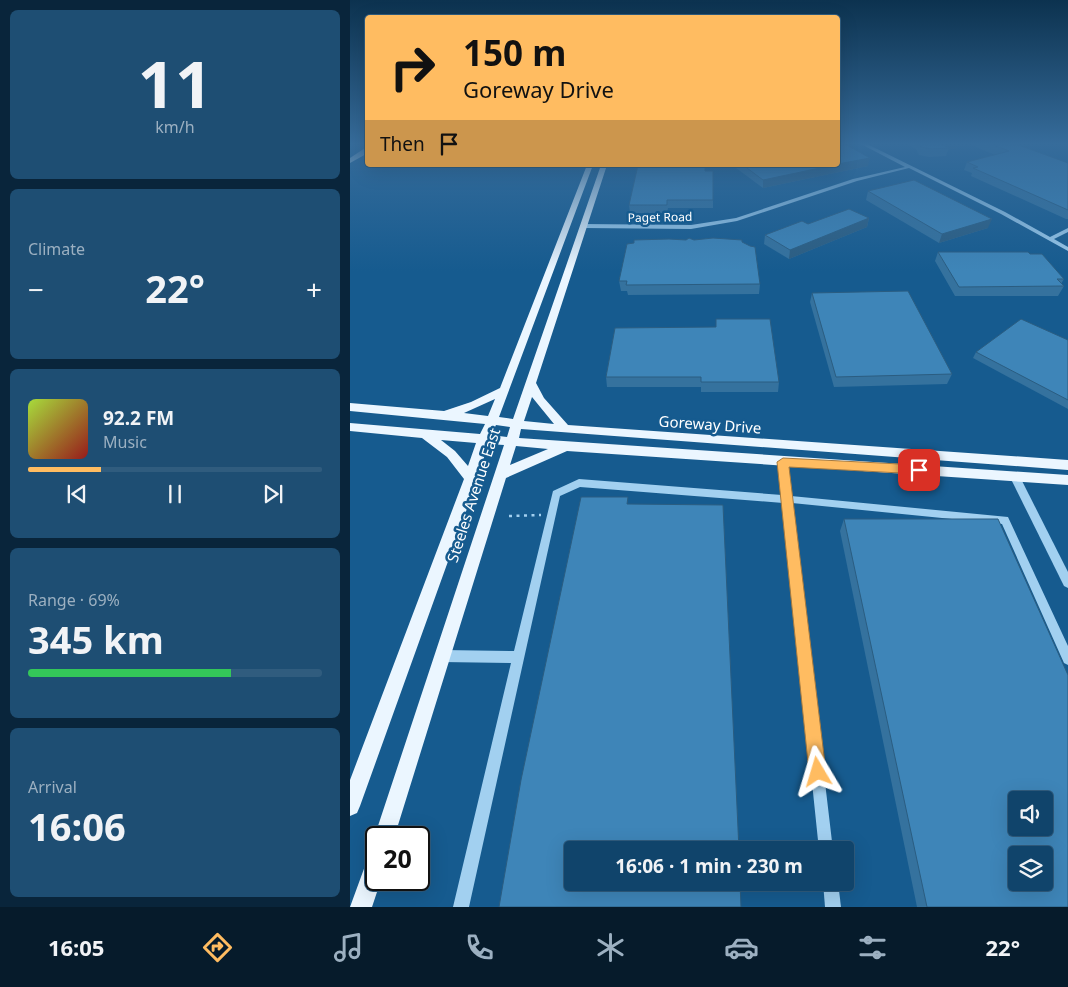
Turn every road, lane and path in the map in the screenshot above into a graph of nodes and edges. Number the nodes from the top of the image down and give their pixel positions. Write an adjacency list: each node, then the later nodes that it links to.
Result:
1 (582, 186): 10 (main road, Steeles Avenue East)
2 (597, 186): 5 (main road, Steeles Avenue East)
3 (836, 186): 5 (street, Paget Road)
4 (948, 186): 7 (street)
5 (583, 226): 9 (main road, Steeles Avenue East)
6 (1068, 230): 7 (street)
7 (1051, 238): 8 (street)
8 (1068, 248)
9 (531, 384): 14 (main road, Steeles Avenue East); 16 (main road)
10 (504, 390): 12 (main road); 13 (main road, Steeles Avenue East)
11 (350, 407): 12 (main road, Goreway Drive)
12 (444, 416): 13 (main road, Goreway Drive)
13 (492, 421): 14 (main road, Goreway Drive); 18 (main road, Steeles Avenue East)
14 (517, 424): 16 (main road, Goreway Drive); 19 (main road, Steeles Avenue East)
15 (350, 427): 17 (main road)
16 (565, 429): 22 (main road, Goreway Drive)
17 (424, 434): 18 (main road); 25 (main road)
18 (483, 439): 19 (main road); 25 (main road, Steeles Avenue East)
19 (511, 442): 20 (main road); 23 (main road, Steeles Avenue East)
20 (571, 447): 21 (main road); 23 (main road)
21 (783, 462): 24 (main road); 27 (street)
22 (1068, 465)
23 (501, 475): 31 (main road, Steeles Avenue East)
24 (1014, 475): 26 (main road); 30 (street)
25 (471, 478): 34 (main road, Steeles Avenue East)
26 (1068, 480)
27 (786, 499): 28 (street); 33 (street); 36 (street)
28 (551, 515): 29 (path); 32 (street)
29 (509, 516)
30 (1068, 583)
31 (442, 656): 32 (street); 35 (main road, Steeles Avenue East)
32 (519, 657): 40 (street)
33 (1068, 659)
34 (350, 806)
35 (388, 826)
36 (825, 841)
37 (366, 891): 39 (main road)
38 (831, 891): 41 (street)
39 (361, 907)
40 (461, 907)
41 (833, 907)

